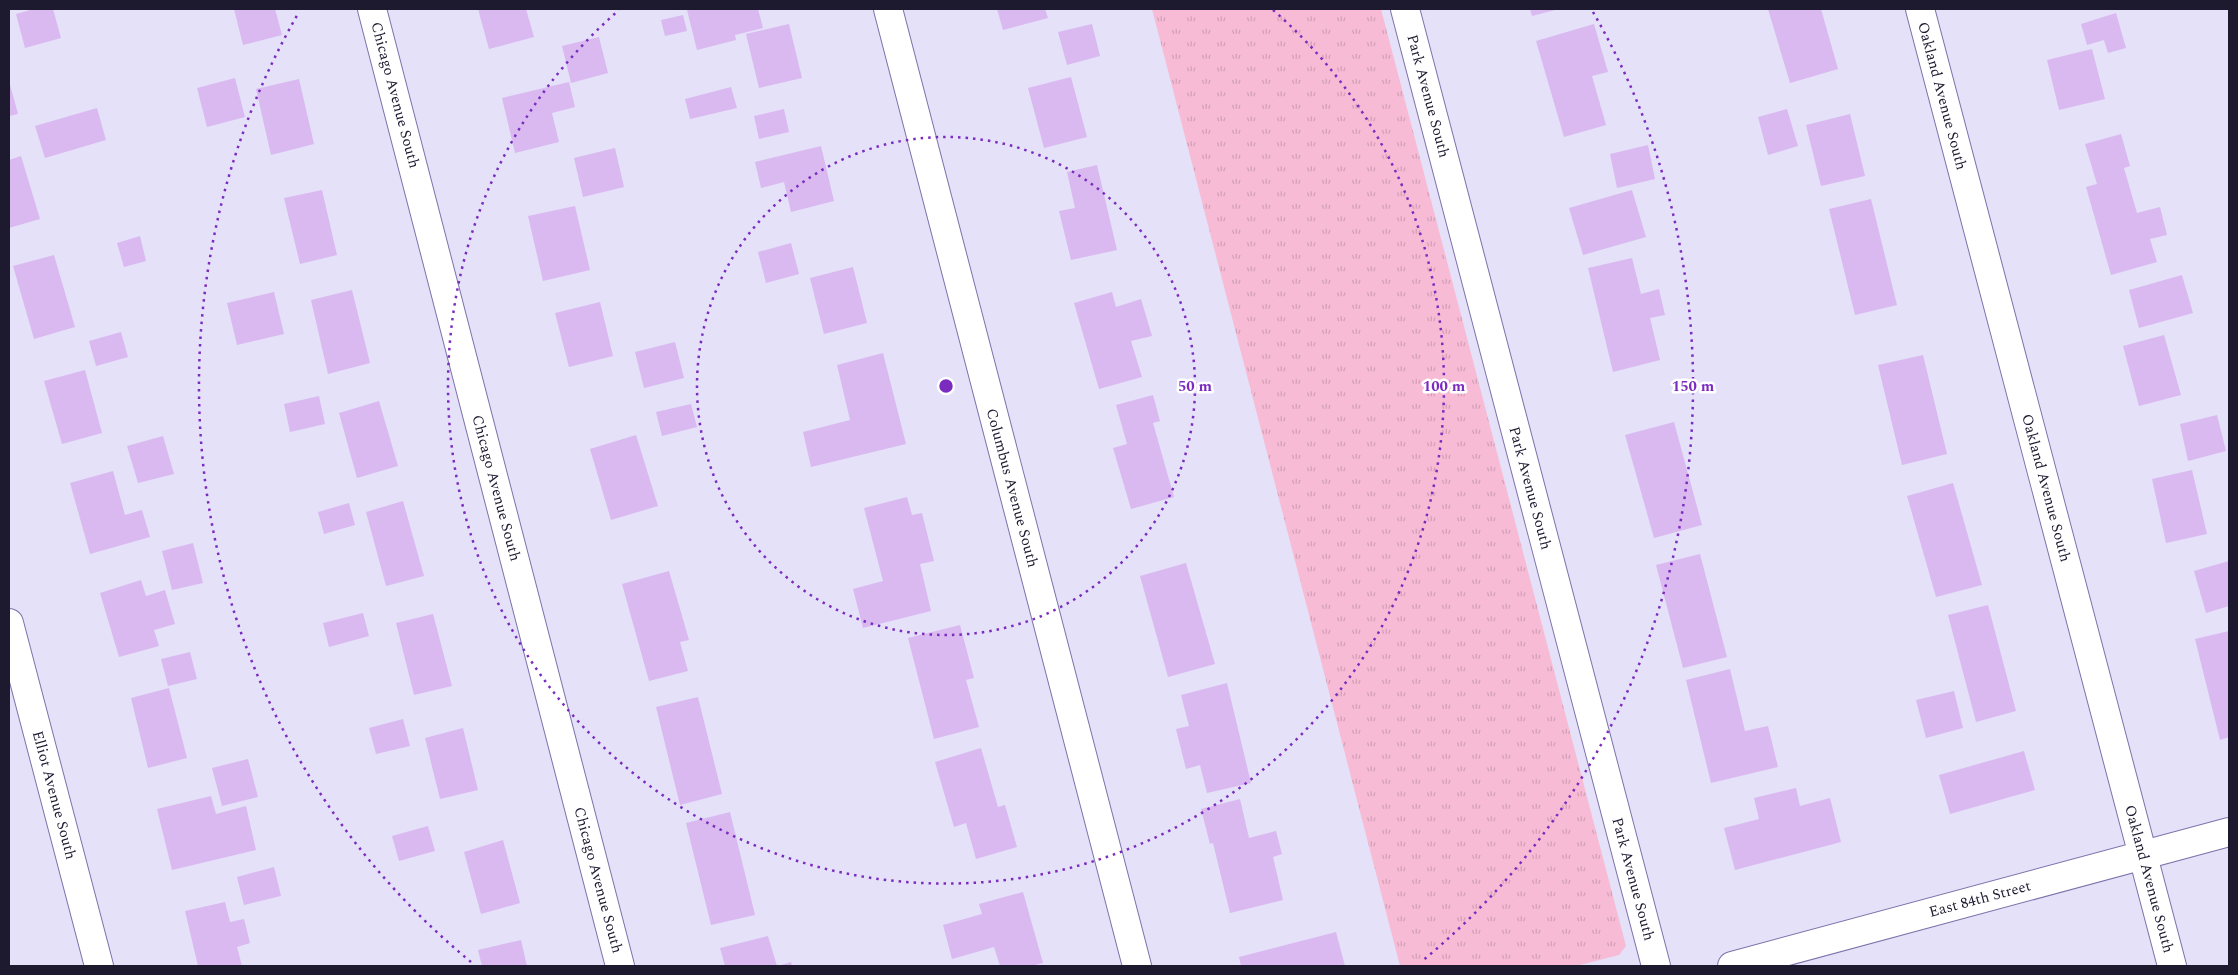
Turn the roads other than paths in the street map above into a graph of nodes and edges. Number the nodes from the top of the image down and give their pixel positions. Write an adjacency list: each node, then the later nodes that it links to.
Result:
1 (372, 9): 9 (street, Chicago Avenue South)
2 (888, 9): 10 (street, Columbus Avenue South)
3 (1405, 9): 11 (street, Park Avenue South)
4 (1920, 9): 7 (street, Oakland Avenue South)
5 (9, 623): 8 (street, Elliot Avenue South)
6 (2229, 832): 7 (street, East 84th Street)
7 (2142, 856): 12 (street, East 84th Street); 13 (street, Oakland Avenue South)
8 (99, 966)
9 (620, 966)
10 (1137, 966)
11 (1656, 966)
12 (1732, 966)
13 (2172, 966)

